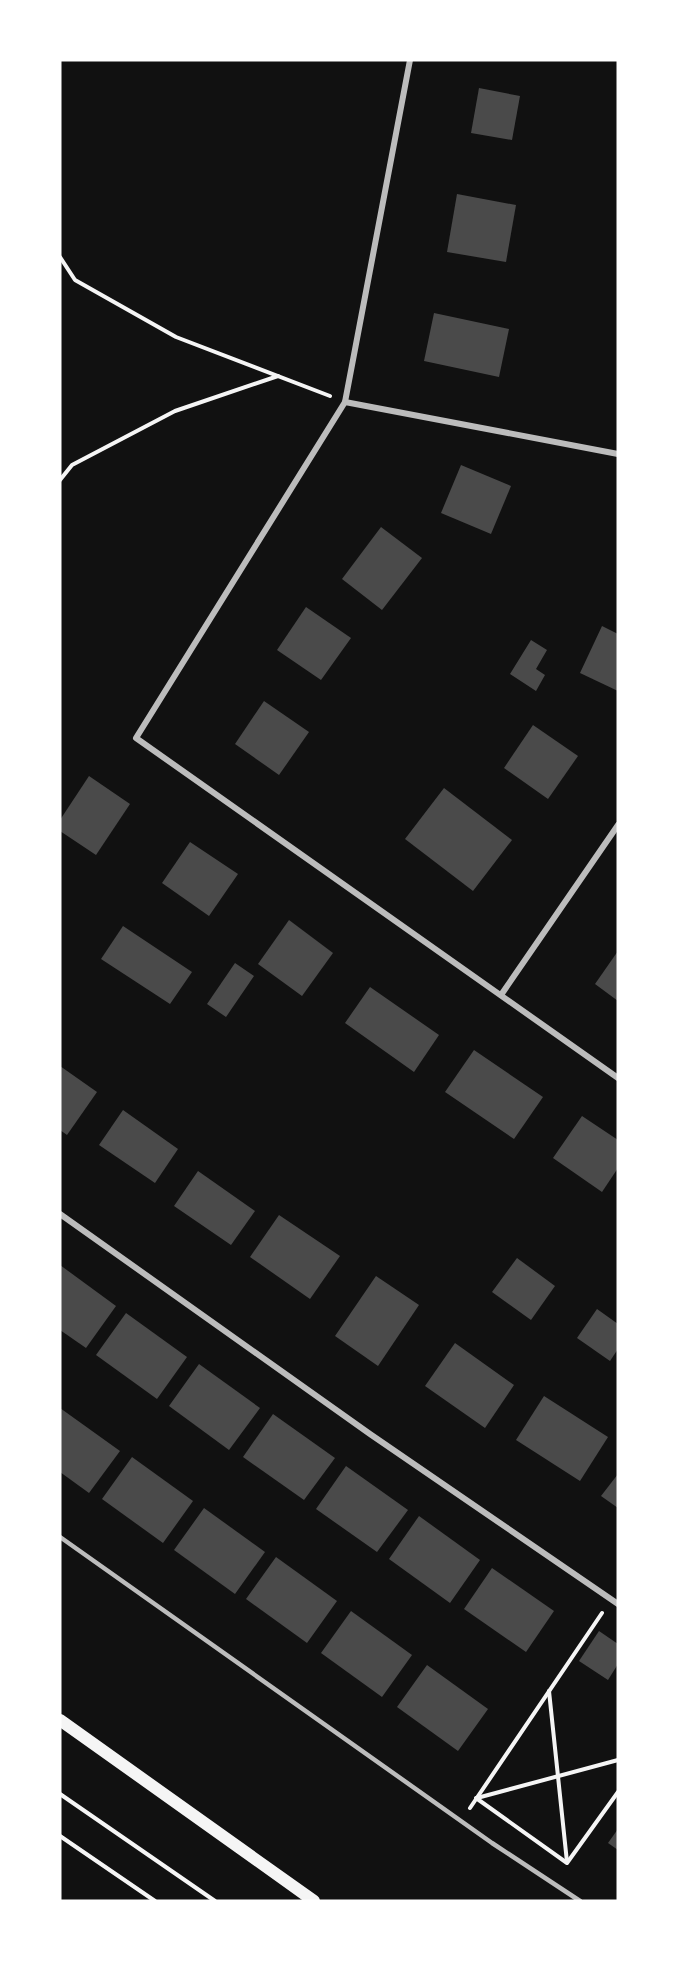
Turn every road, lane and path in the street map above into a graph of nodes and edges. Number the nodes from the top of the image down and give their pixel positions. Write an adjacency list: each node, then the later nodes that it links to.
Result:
1 (410, 60): 4 (street)
2 (60, 257): 3 (path)
3 (278, 376): 4 (path); 6 (path)
4 (345, 402): 5 (street); 8 (street)
5 (618, 454)
6 (60, 480)
7 (618, 825): 8 (street)
8 (501, 995): 9 (street)
9 (618, 1078)
10 (60, 1214): 12 (street)
11 (60, 1536): 21 (lane)
12 (611, 1599): 13 (street); 14 (path)
13 (618, 1604)
14 (549, 1691): 17 (path); 20 (path)
15 (60, 1720): 26 (main road)
16 (618, 1760): 17 (path)
17 (558, 1776): 20 (path); 23 (path)
18 (618, 1792): 23 (path)
19 (60, 1794): 25 (path)
20 (476, 1798): 21 (path); 23 (path)
21 (461, 1821): 27 (lane)
22 (60, 1836): 24 (path)
23 (567, 1863)
24 (155, 1901)
25 (215, 1901)
26 (314, 1901)
27 (580, 1901)

